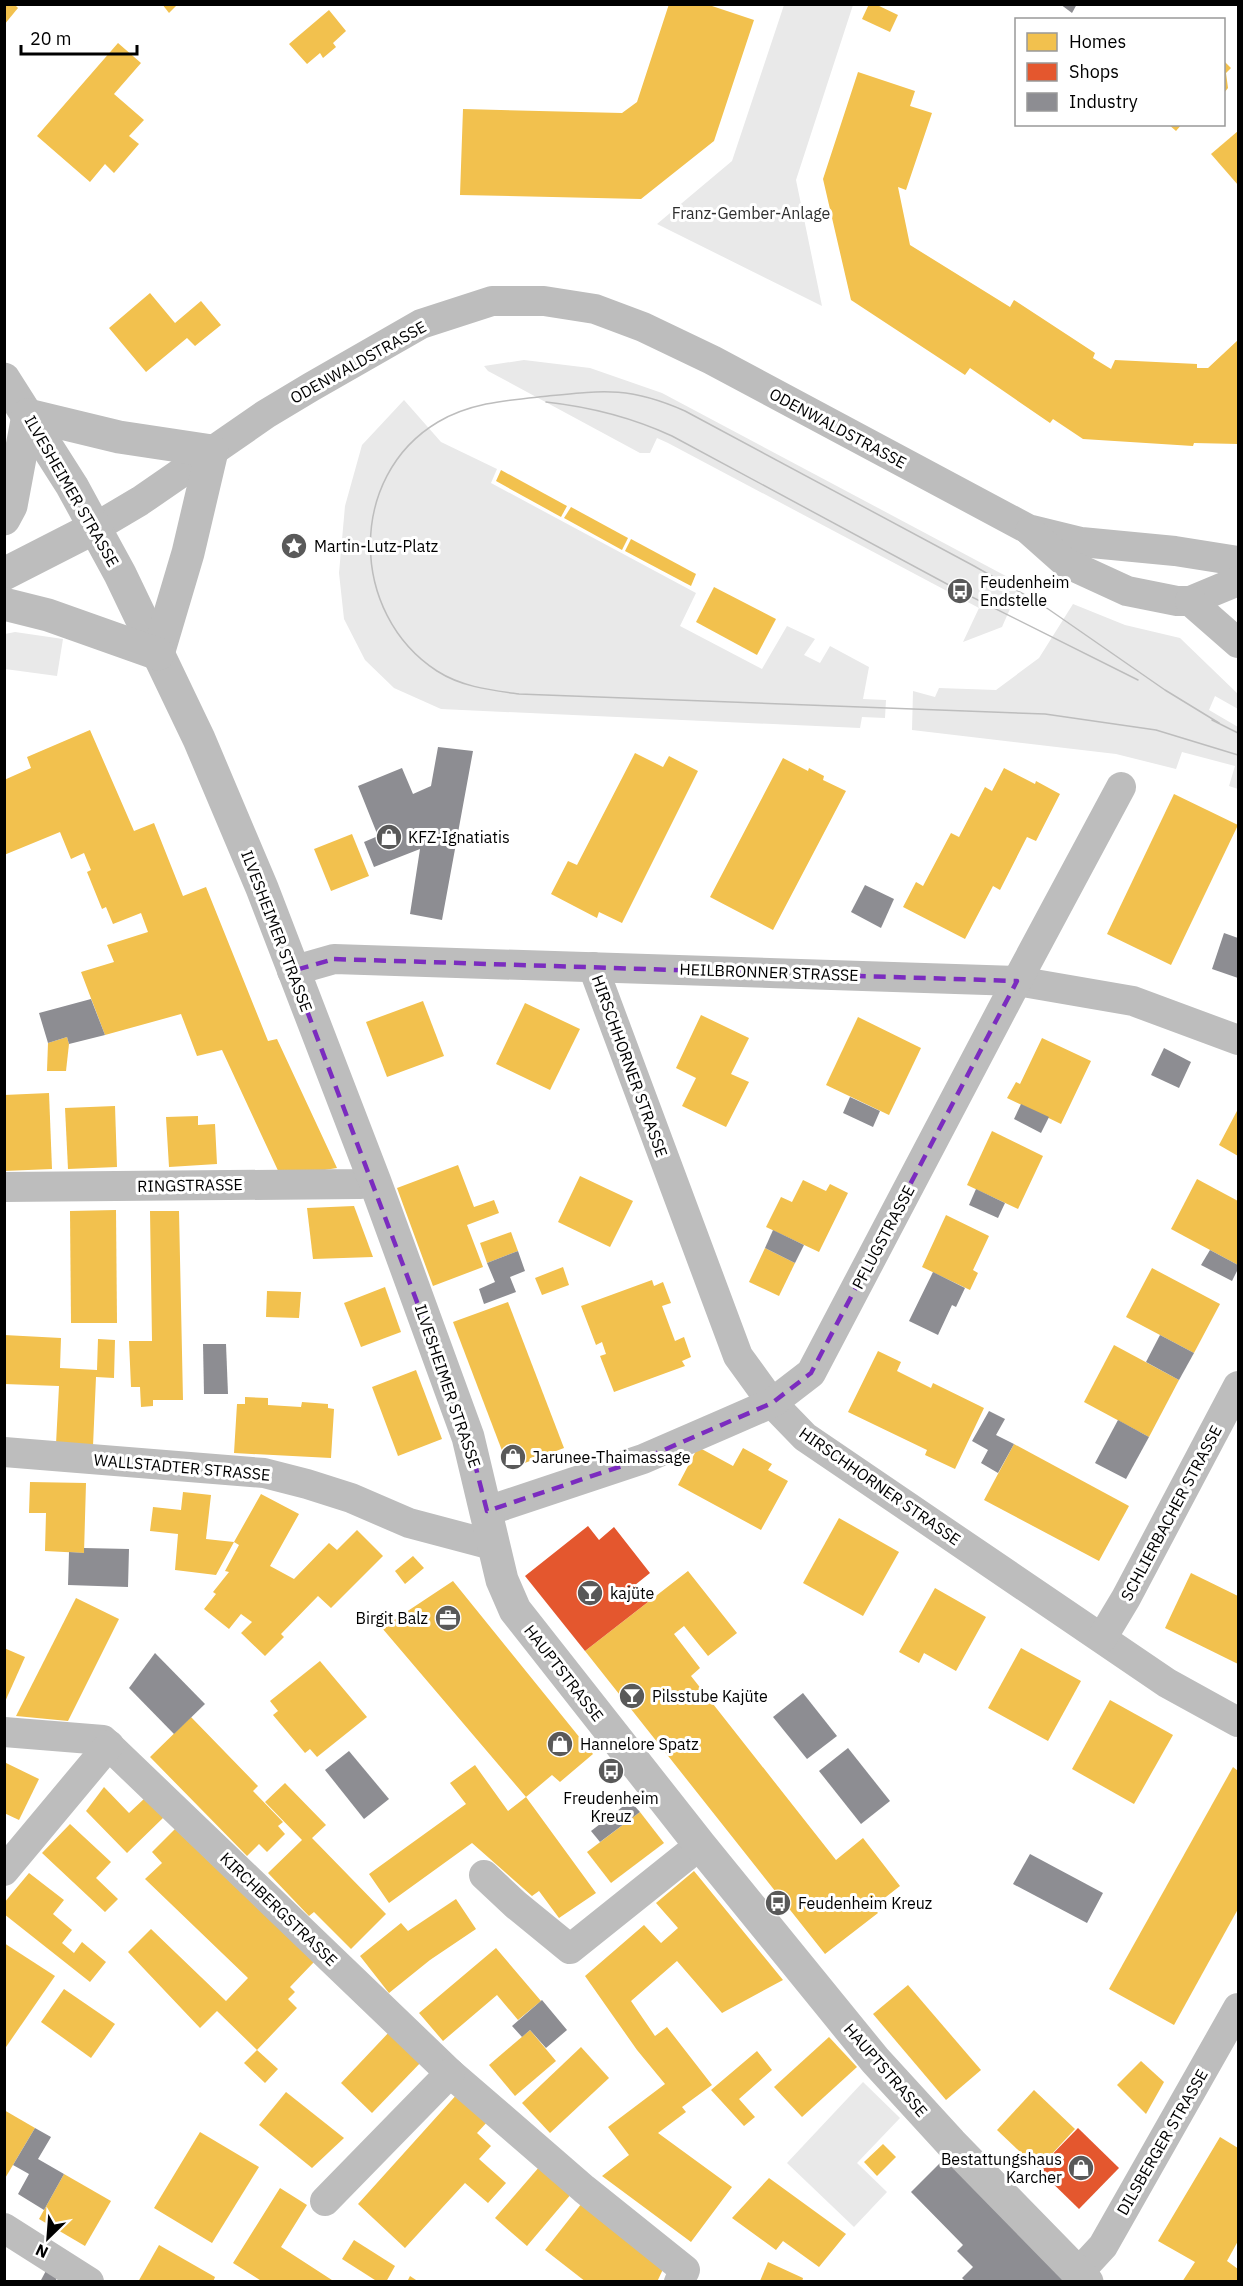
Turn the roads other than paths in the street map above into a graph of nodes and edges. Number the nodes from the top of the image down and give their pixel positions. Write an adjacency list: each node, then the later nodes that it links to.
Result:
1 (4, 379): 2 (street, ILVESHEIMER STRASSE)
2 (28, 416): 3 (street); 4 (street); 5 (street, ILVESHEIMER STRASSE)
3 (212, 451): 5 (street, ODENWALDSTRASSE); 6 (street, ODENWALDSTRASSE); 13 (street)
4 (4, 519)
5 (96, 527): 8 (street, ODENWALDSTRASSE); 13 (street, ILVESHEIMER STRASSE)
6 (1028, 529): 7 (street, ODENWALDSTRASSE); 10 (street, ODENWALDSTRASSE)
7 (1239, 561)
8 (4, 574)
9 (1239, 581): 10 (street)
10 (1190, 601): 12 (street)
11 (4, 604): 13 (street)
12 (1239, 643)
13 (158, 654): 16 (street, ILVESHEIMER STRASSE)
14 (1121, 787): 17 (street, PFLUGSTRASSE)
15 (593, 967): 16 (street, HEILBRONNER STRASSE); 17 (street, HEILBRONNER STRASSE); 22 (street, HIRSCHHORNER STRASSE)
16 (292, 971): 19 (street, ILVESHEIMER STRASSE)
17 (1017, 981): 18 (street, HEILBRONNER STRASSE); 22 (street, PFLUGSTRASSE)
18 (1239, 1040)
19 (375, 1182): 20 (street, RINGSTRASSE); 24 (street, ILVESHEIMER STRASSE)
20 (4, 1187)
21 (1239, 1386): 26 (street, SCHLIERBACHER STRASSE)
22 (771, 1403): 24 (street, PFLUGSTRASSE); 26 (street, HIRSCHHORNER STRASSE)
23 (4, 1452): 25 (street, WALLSTADTER STRASSE)
24 (487, 1511): 25 (street, HAUPTSTRASSE)
25 (492, 1545): 30 (street, HAUPTSTRASSE)
26 (1102, 1638): 27 (street, HIRSCHHORNER STRASSE)
27 (1239, 1722)
28 (4, 1732): 29 (street)
29 (109, 1745): 31 (street); 34 (street, KIRCHBERGSTRASSE)
30 (700, 1845): 32 (street); 38 (street, HAUPTSTRASSE)
31 (4, 1871)
32 (484, 1875)
33 (1239, 2008): 38 (street, DILSBERGER STRASSE)
34 (450, 2073): 35 (street); 37 (street, KIRCHBERGSTRASSE)
35 (325, 2201)
36 (4, 2228): 39 (street)
37 (682, 2276)
38 (1083, 2277)
39 (89, 2282)

